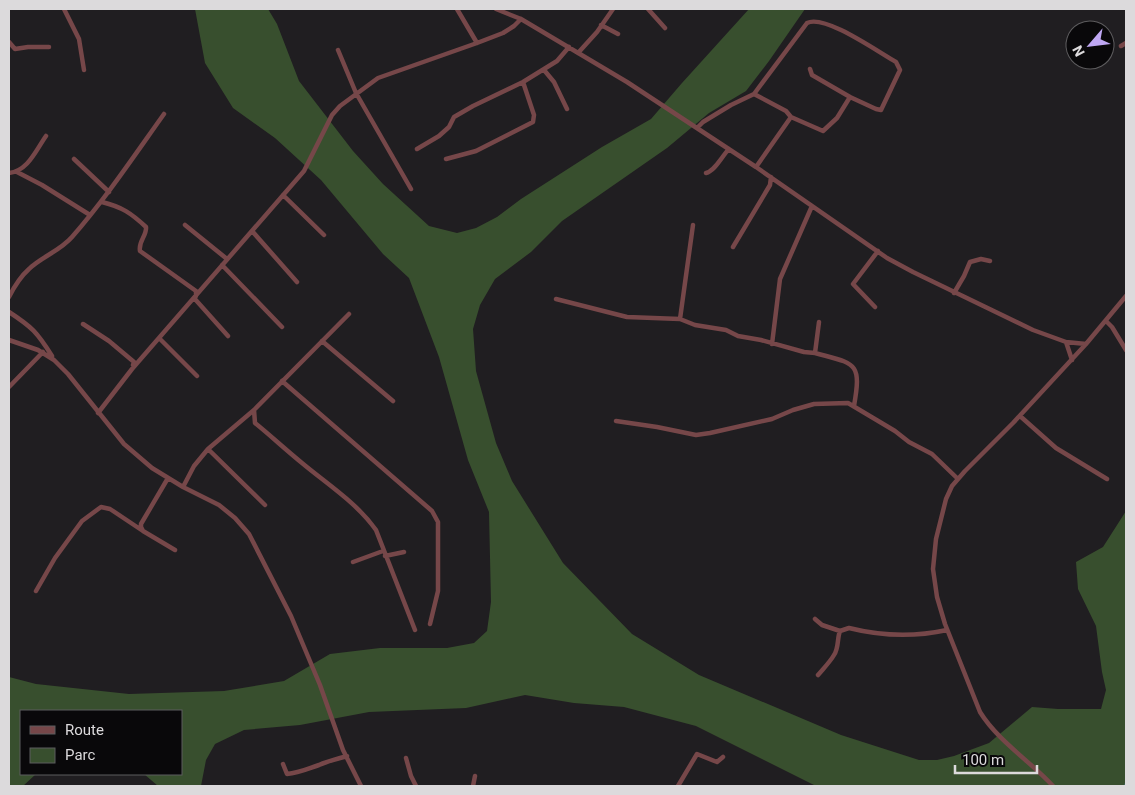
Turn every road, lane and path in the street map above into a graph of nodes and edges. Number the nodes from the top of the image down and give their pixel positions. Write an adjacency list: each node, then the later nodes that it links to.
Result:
1 (64, 9): 19 (street)
2 (457, 9): 12 (street)
3 (496, 9): 6 (street)
4 (613, 9): 7 (street)
5 (648, 9): 8 (street)
6 (521, 19): 12 (street); 15 (street)
7 (601, 25): 9 (street); 17 (street)
8 (665, 28)
9 (618, 34)
10 (9, 42): 14 (street)
11 (1126, 43): 13 (street)
12 (477, 44): 22 (street)
13 (1121, 46)
14 (49, 47)
15 (569, 47): 17 (street); 20 (street)
16 (338, 50): 22 (street)
17 (578, 53): 28 (street)
18 (810, 69): 24 (street)
19 (84, 70)
20 (544, 70): 21 (street); 25 (street)
21 (523, 82): 30 (street); 33 (street)
22 (356, 93): 39 (street); 41 (street)
23 (754, 94): 24 (street); 27 (street); 28 (street)
24 (850, 97): 27 (street)
25 (567, 109)
26 (164, 114): 40 (street)
27 (791, 117): 34 (street)
28 (697, 128): 31 (street)
29 (46, 136): 35 (street)
30 (417, 149)
31 (729, 149): 34 (street); 37 (street)
32 (74, 159): 40 (street)
33 (446, 159)
34 (756, 167): 38 (street)
35 (17, 172): 36 (street); 44 (street)
36 (9, 173)
37 (706, 173)
38 (771, 177): 43 (street); 49 (street)
39 (411, 189)
40 (109, 192): 42 (street)
41 (283, 195): 47 (street); 48 (street)
42 (102, 202): 44 (street); 58 (street)
43 (812, 206): 50 (street); 73 (street)
44 (90, 215): 57 (street)
45 (185, 225): 51 (street)
46 (693, 225): 63 (street)
47 (252, 231): 51 (street); 54 (street)
48 (324, 236)
49 (734, 248)
50 (878, 251): 55 (street); 60 (street)
51 (228, 259): 53 (street)
52 (990, 261): 55 (street)
53 (222, 265): 58 (street); 67 (street)
54 (297, 282)
55 (954, 293): 72 (street)
56 (1126, 296): 64 (street)
57 (9, 297)
58 (195, 297): 68 (street); 69 (street)
59 (556, 299): 63 (street)
60 (875, 307)
61 (9, 312): 78 (street)
62 (349, 314): 71 (street)
63 (680, 319): 73 (street)
64 (1106, 321): 74 (street); 75 (street)
65 (819, 322): 77 (street)
66 (83, 324): 80 (street)
67 (282, 327)
68 (228, 336)
69 (159, 338): 80 (street); 81 (street)
70 (9, 340): 76 (street)
71 (322, 341): 82 (street); 84 (street)
72 (1066, 342): 74 (street); 79 (street)
73 (772, 344): 77 (street)
74 (1086, 344): 79 (street)
75 (1126, 350)
76 (43, 352): 78 (street); 83 (street)
77 (816, 353): 85 (street)
78 (54, 360): 87 (street)
79 (1072, 360): 88 (street)
80 (132, 369): 87 (street)
81 (197, 376)
82 (282, 381): 86 (street); 103 (street)
83 (9, 387)
84 (393, 401)
85 (854, 406): 89 (street); 92 (street)
86 (254, 410): 90 (street); 99 (street)
87 (98, 412): 91 (street)
88 (1020, 416): 92 (street); 93 (street)
89 (616, 421)
90 (208, 449): 94 (street); 95 (street)
91 (168, 478): 94 (street); 96 (street)
92 (958, 479): 106 (street)
93 (1107, 479)
94 (183, 487): 108 (street)
95 (265, 505)
96 (143, 531): 97 (street); 101 (street)
97 (175, 550)
98 (404, 552): 99 (street)
99 (384, 554): 100 (street); 104 (street)
100 (354, 562)
101 (36, 591)
102 (815, 619): 105 (street)
103 (430, 624)
104 (414, 630)
105 (840, 630): 106 (street); 107 (street)
106 (947, 630): 117 (street)
107 (818, 675)
108 (347, 756): 111 (street); 113 (street)
109 (723, 757): 116 (street)
110 (406, 758): 114 (street)
111 (283, 764)
112 (475, 776): 115 (street)
113 (362, 786)
114 (416, 786)
115 (473, 786)
116 (678, 786)
117 (1053, 786)

